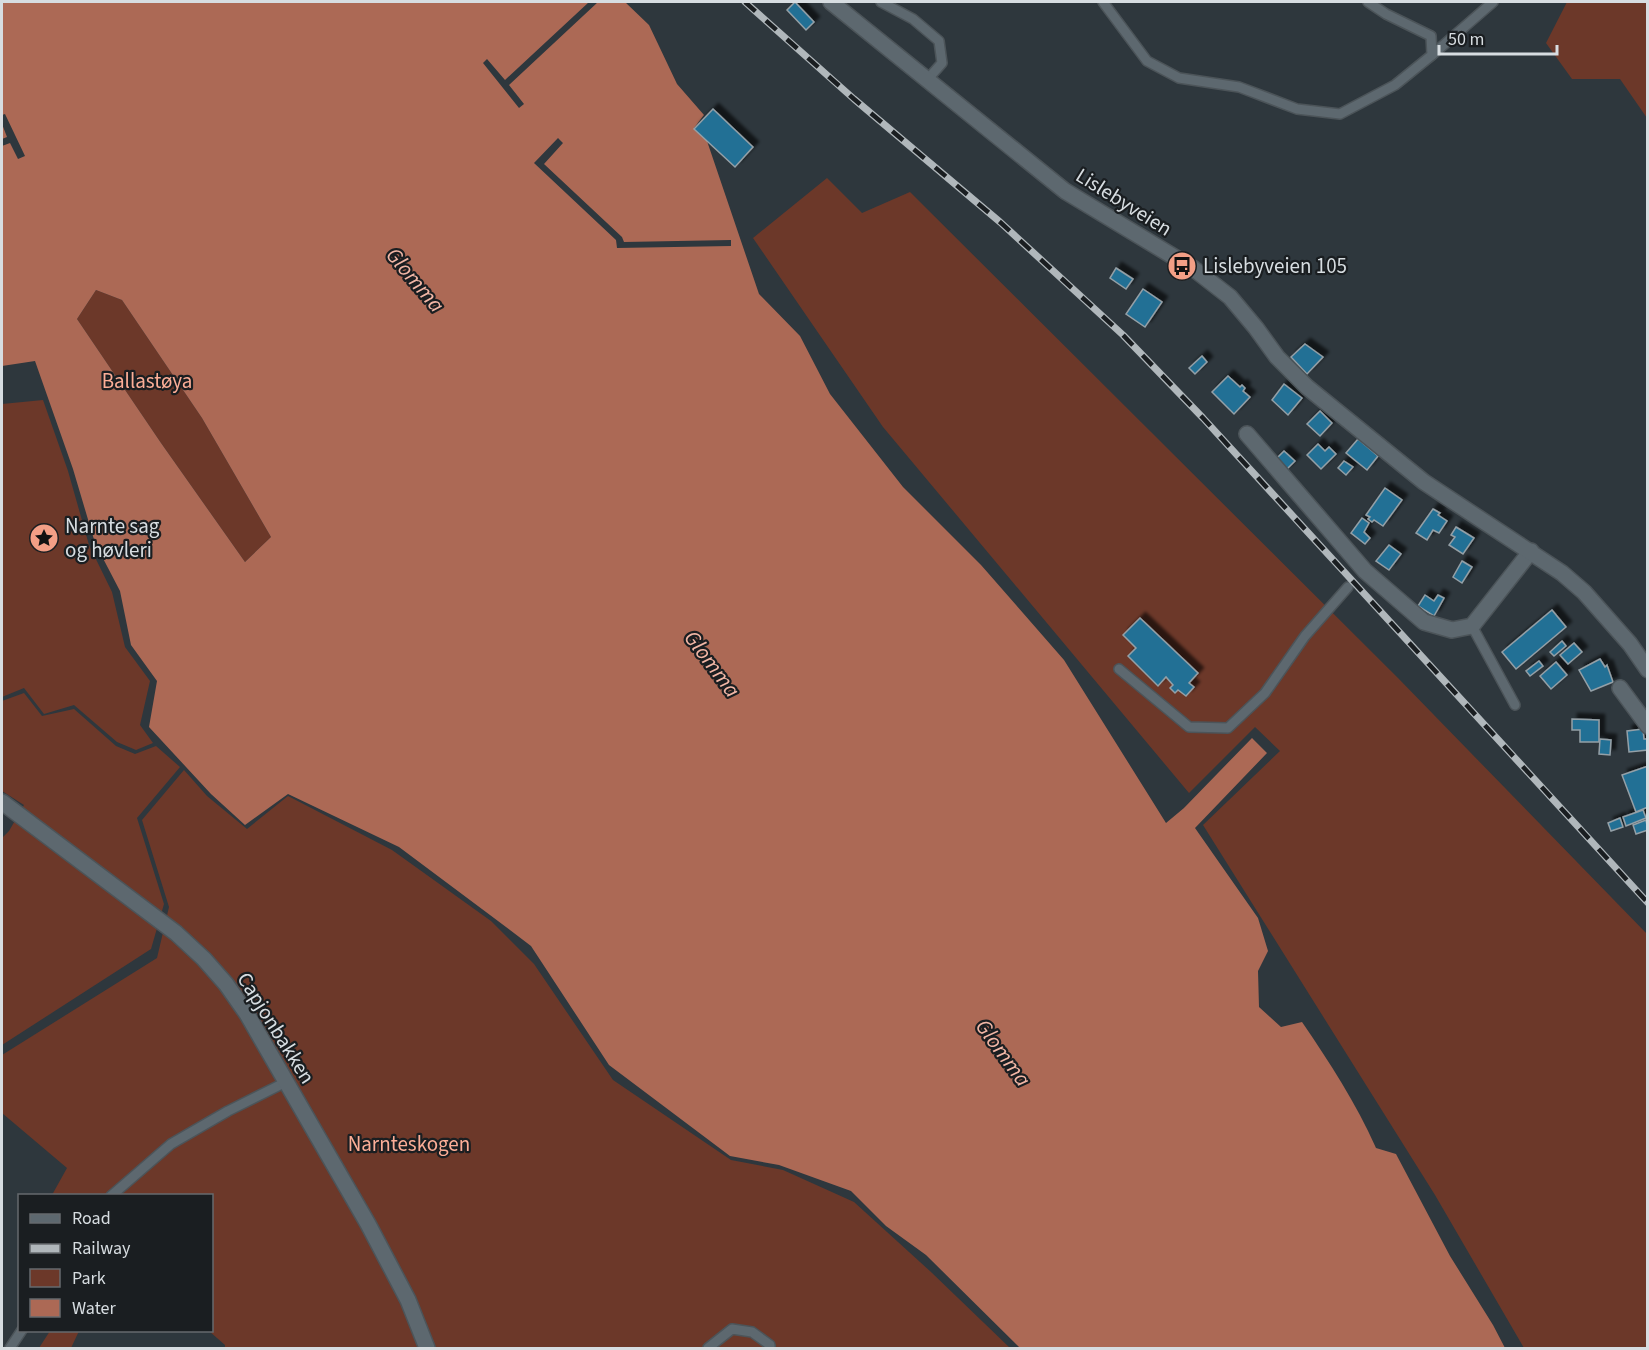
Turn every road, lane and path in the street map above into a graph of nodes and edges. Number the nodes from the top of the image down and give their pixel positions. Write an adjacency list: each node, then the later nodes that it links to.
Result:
1 (831, 2): 7 (street, Lislebyveien)
2 (881, 2): 7 (lane)
3 (1103, 2): 6 (lane)
4 (1368, 2): 6 (lane)
5 (1493, 2): 6 (lane)
6 (1432, 55)
7 (927, 80): 9 (street, Lislebyveien)
8 (1247, 434): 11 (street)
9 (1531, 551): 11 (street); 13 (street, Lislebyveien)
10 (1348, 587): 12 (lane)
11 (1472, 626): 15 (lane)
12 (1119, 669)
13 (1647, 670)
14 (1620, 688): 16 (street)
15 (1515, 705)
16 (1647, 726)
17 (2, 802): 18 (street, Capjonbakken)
18 (286, 1082): 19 (lane); 22 (street, Capjonbakken)
19 (113, 1194)
20 (20, 1332): 21 (lane)
21 (10, 1348)
22 (427, 1348)
23 (708, 1348): 24 (lane)
24 (770, 1348)

